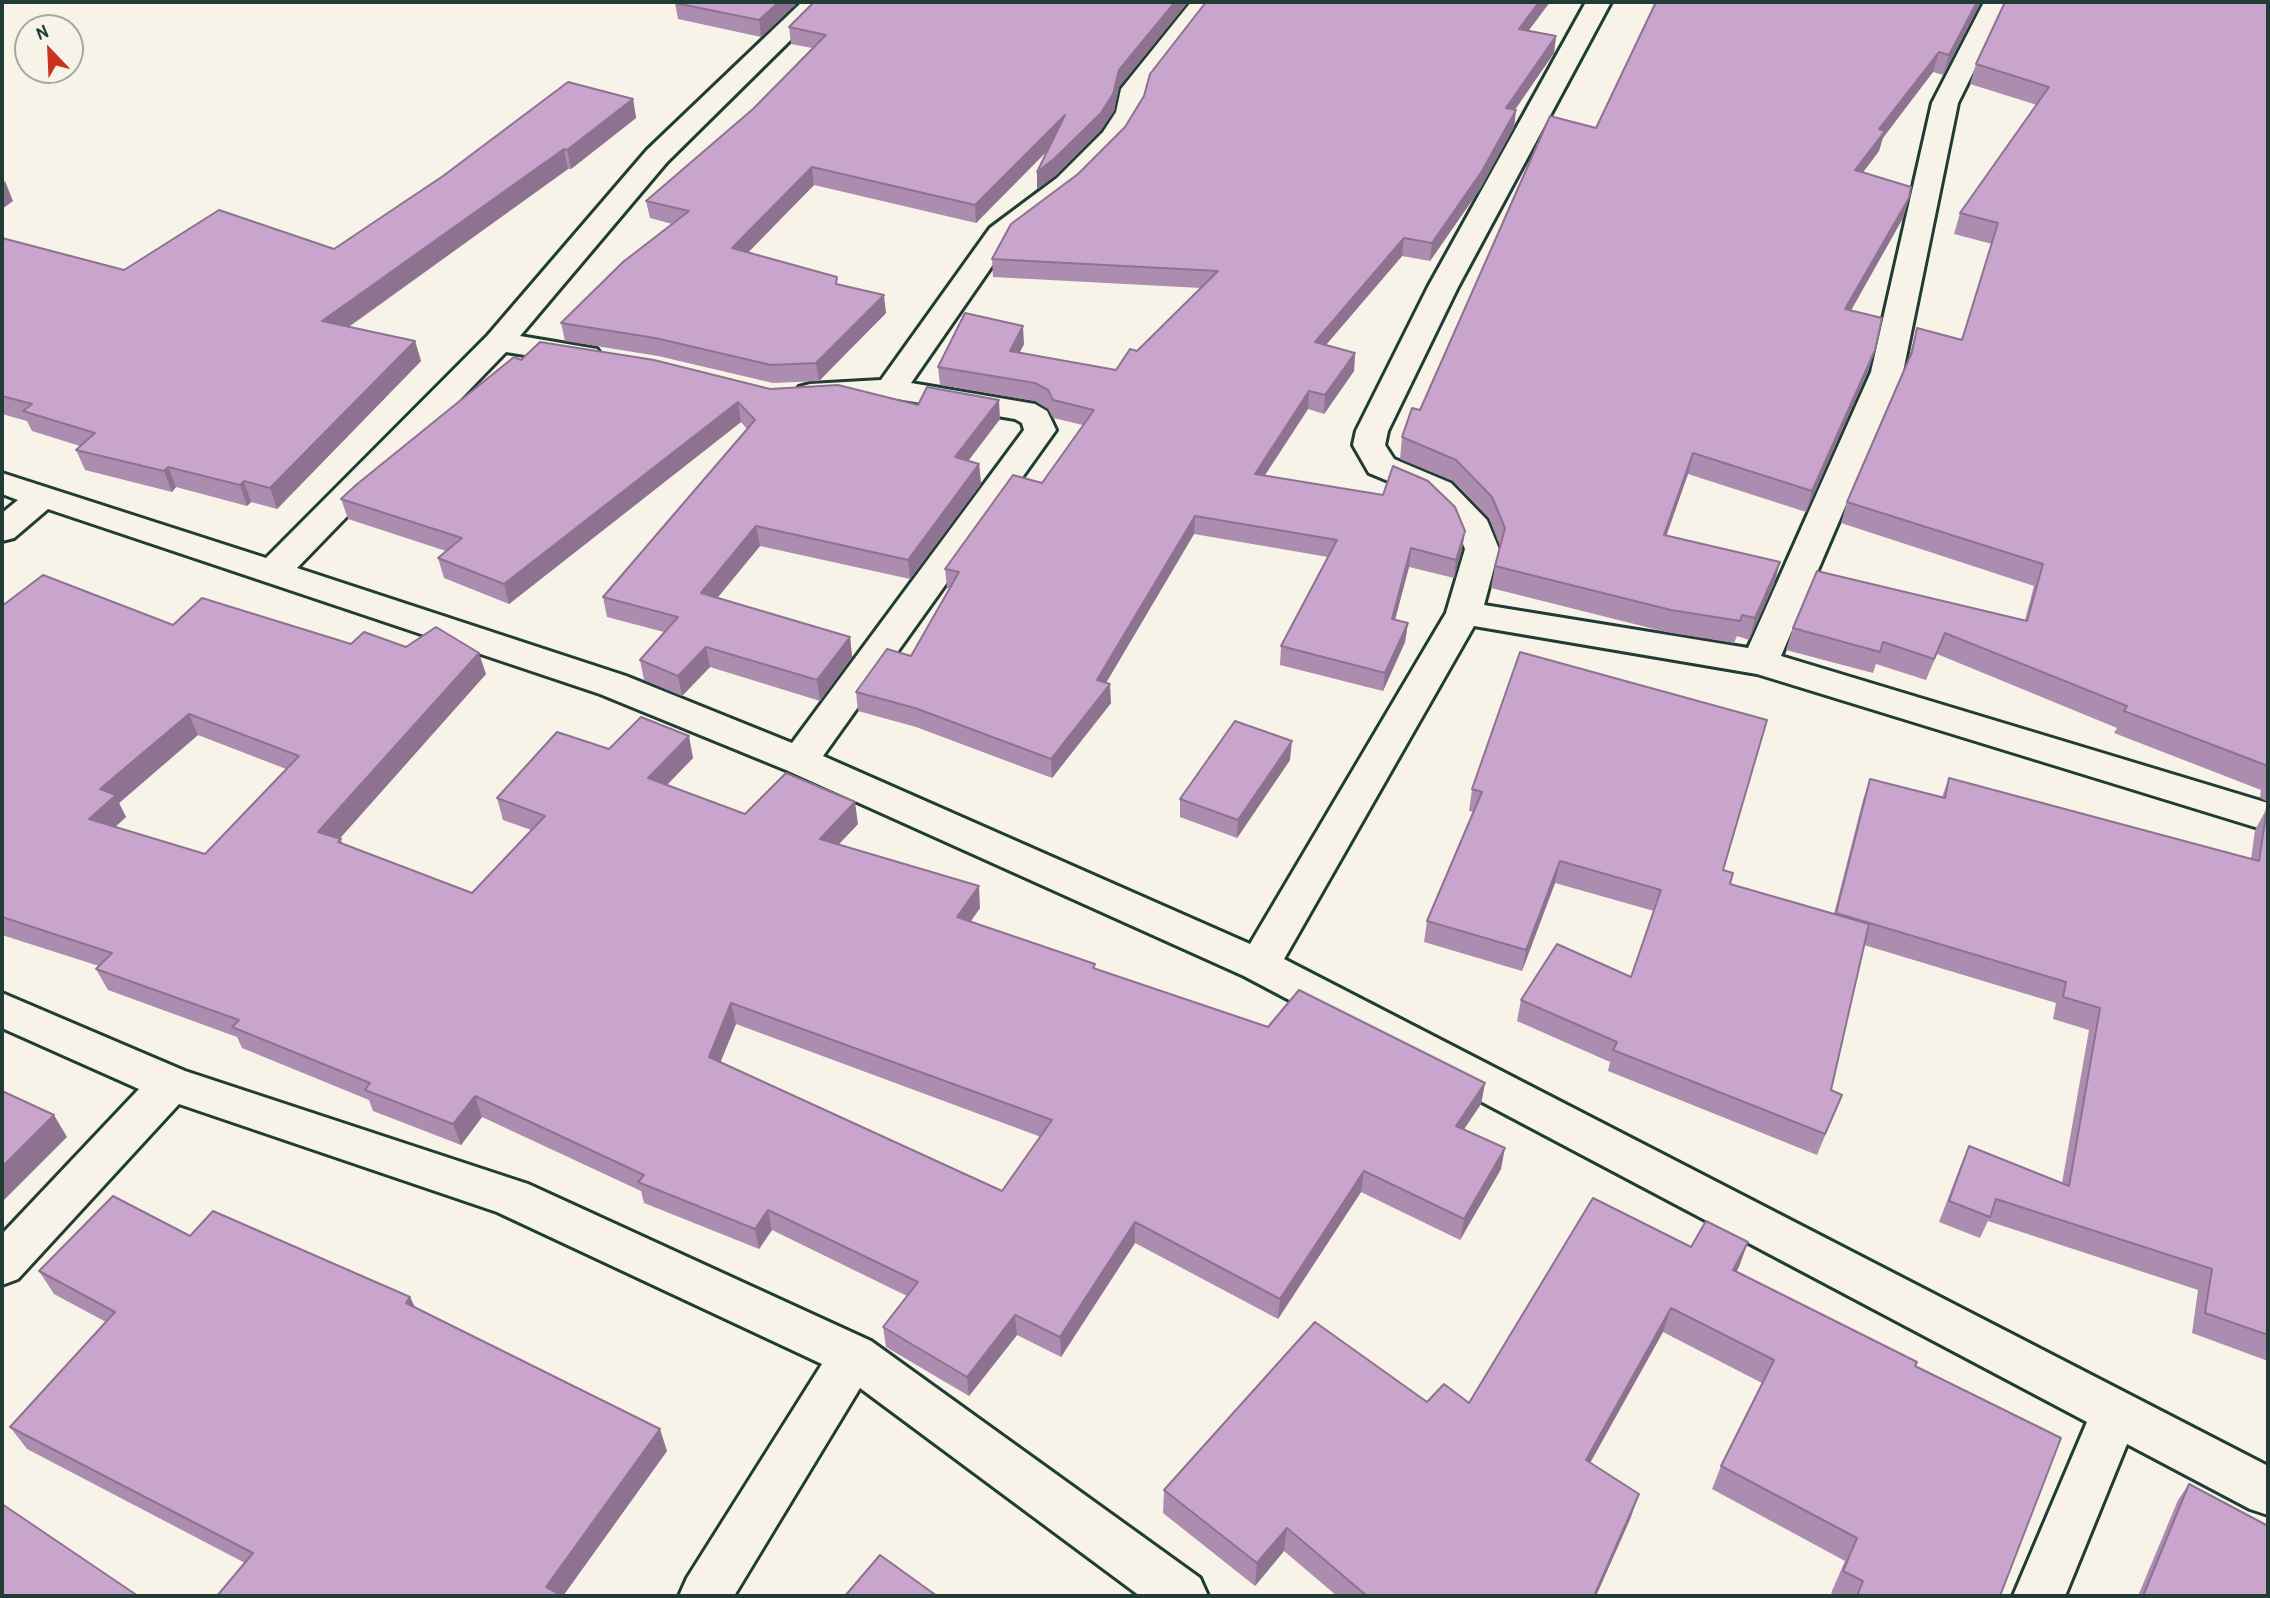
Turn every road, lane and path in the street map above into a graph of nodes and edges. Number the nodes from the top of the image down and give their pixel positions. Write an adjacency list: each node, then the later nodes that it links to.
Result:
1 (816, 2): 5 (street)
2 (1204, 2): 7 (street)
3 (1598, 2): 13 (street)
4 (1996, 2): 14 (street)
5 (499, 342): 6 (street); 12 (street)
6 (618, 362)
7 (891, 389): 8 (street); 15 (street)
8 (786, 395)
9 (2, 483): 10 (street)
10 (42, 497): 11 (street); 12 (street)
11 (2, 530)
12 (273, 572): 15 (street)
13 (1464, 613): 14 (street); 17 (street)
14 (1760, 662): 16 (street)
15 (799, 761): 17 (street)
16 (2268, 817)
17 (1259, 965): 22 (street)
18 (2, 1010): 19 (street)
19 (171, 1084): 20 (street); 21 (street)
20 (2, 1265)
21 (854, 1356): 24 (street); 25 (street)
22 (2116, 1412): 23 (street); 26 (street)
23 (2268, 1492)
24 (705, 1596)
25 (1182, 1596)
26 (2039, 1596)

